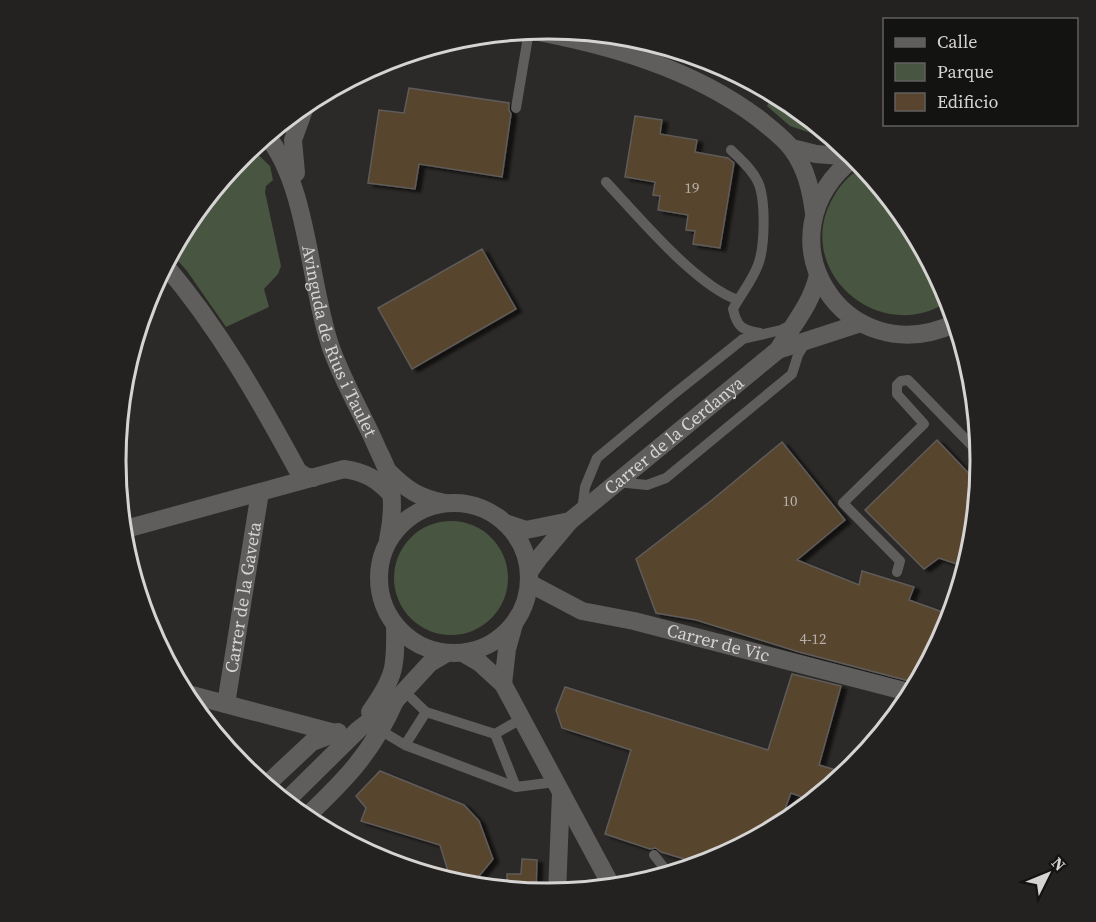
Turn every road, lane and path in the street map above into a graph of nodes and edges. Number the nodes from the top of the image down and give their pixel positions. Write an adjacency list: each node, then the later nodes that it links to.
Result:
1 (528, 40): 3 (lane)
2 (565, 40): 6 (main road)
3 (516, 108)
4 (301, 119): 11 (main road, Avinguda de Rius i Taulet)
5 (272, 142): 11 (main road, Avinguda de Rius i Taulet)
6 (792, 148): 8 (main road); 12 (main road)
7 (731, 150): 15 (lane)
8 (838, 156)
9 (847, 164): 12 (main road)
10 (606, 182): 15 (lane)
11 (299, 207): 23 (main road, Avinguda de Rius i Taulet)
12 (814, 213): 14 (main road)
13 (171, 273): 24 (main road)
14 (818, 275): 16 (main road); 17 (main road, Carrer de la Cerdanya)
15 (738, 300): 19 (lane)
16 (861, 323): 18 (main road); 20 (main road, Carrer de la Cerdanya)
17 (793, 324): 19 (lane); 21 (main road, Carrer de la Cerdanya)
18 (948, 327)
19 (766, 333): 29 (lane)
20 (807, 340): 21 (main road, Carrer de la Cerdanya); 25 (lane)
21 (777, 350): 25 (main road, Carrer de la Cerdanya)
22 (969, 443): 33 (lane)
23 (388, 471): 27 (main road, Avinguda de Rius i Taulet); 28 (main road, Avinguda de Rius i Taulet)
24 (313, 478): 26 (main road); 27 (main road)
25 (617, 482): 29 (main road, Carrer de la Cerdanya)
26 (260, 492): 31 (main road); 42 (main road, Carrer de la Gaveta)
27 (391, 494): 32 (main road, Avinguda de Rius i Taulet)
28 (450, 504): 30 (main road); 32 (main road)
29 (576, 516): 30 (main road, Carrer de la Cerdanya); 34 (main road, Carrer de la Cerdanya)
30 (503, 522): 34 (main road)
31 (132, 527)
32 (388, 542): 36 (main road)
33 (897, 572)
34 (529, 580): 35 (main road); 39 (main road, Carrer de Vic)
35 (515, 622): 37 (main road); 38 (main road)
36 (395, 625): 37 (main road); 45 (main road)
37 (455, 653): 38 (main road); 40 (main road)
38 (503, 684): 44 (main road)
39 (902, 690)
40 (399, 696): 43 (lane); 45 (main road); 46 (main road)
41 (198, 697): 42 (main road)
42 (226, 704): 47 (main road)
43 (426, 712): 48 (lane); 49 (lane)
44 (521, 719): 48 (lane); 52 (main road)
45 (358, 730): 47 (main road); 53 (main road)
46 (380, 730): 49 (lane); 54 (main road)
47 (335, 733): 50 (main road)
48 (495, 734): 51 (lane)
49 (405, 745): 51 (lane)
50 (272, 779)
51 (516, 787): 52 (lane)
52 (558, 788): 57 (main road); 58 (main road)
53 (291, 796)
54 (312, 811)
55 (654, 855): 56 (lane)
56 (664, 867)
57 (607, 878)
58 (557, 883)

